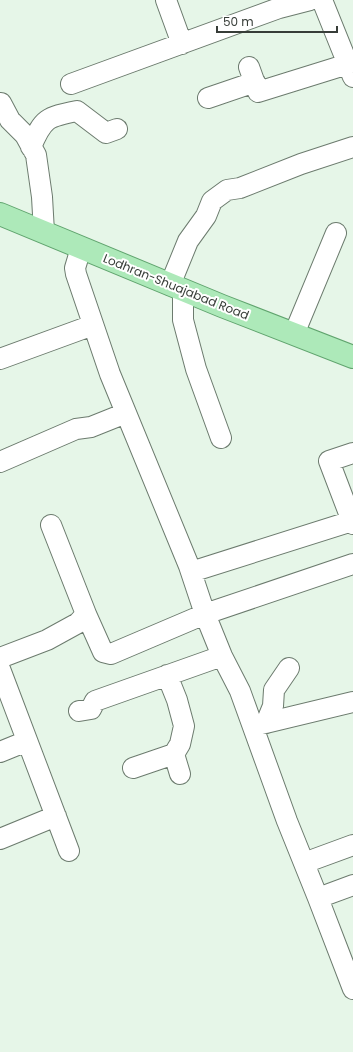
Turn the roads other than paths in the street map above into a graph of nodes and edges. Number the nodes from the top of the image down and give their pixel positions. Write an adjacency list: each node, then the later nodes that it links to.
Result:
1 (166, 0): 4 (street)
2 (310, 0): 4 (street)
3 (322, 0): 5 (street)
4 (182, 44): 6 (street)
5 (350, 71): 7 (street)
6 (71, 84)
7 (208, 98)
8 (1, 103): 10 (street)
9 (117, 129): 10 (street)
10 (32, 147): 13 (street)
11 (353, 147): 16 (street)
12 (0, 214): 13 (main road, Lodhran-Shuajabad Road)
13 (44, 232): 15 (main road, Lodhran-Shuajabad Road)
14 (336, 233): 18 (street)
15 (81, 248): 16 (main road, Lodhran-Shuajabad Road); 17 (street)
16 (176, 287): 18 (main road, Lodhran-Shuajabad Road); 22 (street)
17 (93, 325): 20 (street); 21 (street)
18 (294, 334): 19 (main road, Lodhran-Shuajabad Road)
19 (353, 357)
20 (0, 359)
21 (126, 413): 24 (street); 28 (street)
22 (221, 438)
23 (353, 452): 25 (street)
24 (0, 462)
25 (352, 522): 28 (street)
26 (51, 525): 29 (street)
27 (353, 564): 30 (street)
28 (191, 572): 30 (street)
29 (86, 614): 30 (street); 32 (street)
30 (205, 614): 31 (street)
31 (222, 656): 35 (street); 38 (street)
32 (0, 658)
33 (289, 668): 38 (street)
34 (0, 669): 39 (street)
35 (168, 675): 37 (street); 41 (street)
36 (353, 702): 38 (street)
37 (79, 711)
38 (259, 725): 48 (street)
39 (27, 741): 40 (street); 44 (street)
40 (0, 752)
41 (174, 754): 42 (street); 43 (street)
42 (133, 768)
43 (180, 774)
44 (56, 816): 45 (street); 47 (street)
45 (0, 839)
46 (353, 845): 48 (street)
47 (69, 851)
48 (304, 863): 50 (street)
49 (353, 885): 50 (street)
50 (318, 898): 51 (street)
51 (352, 984)

